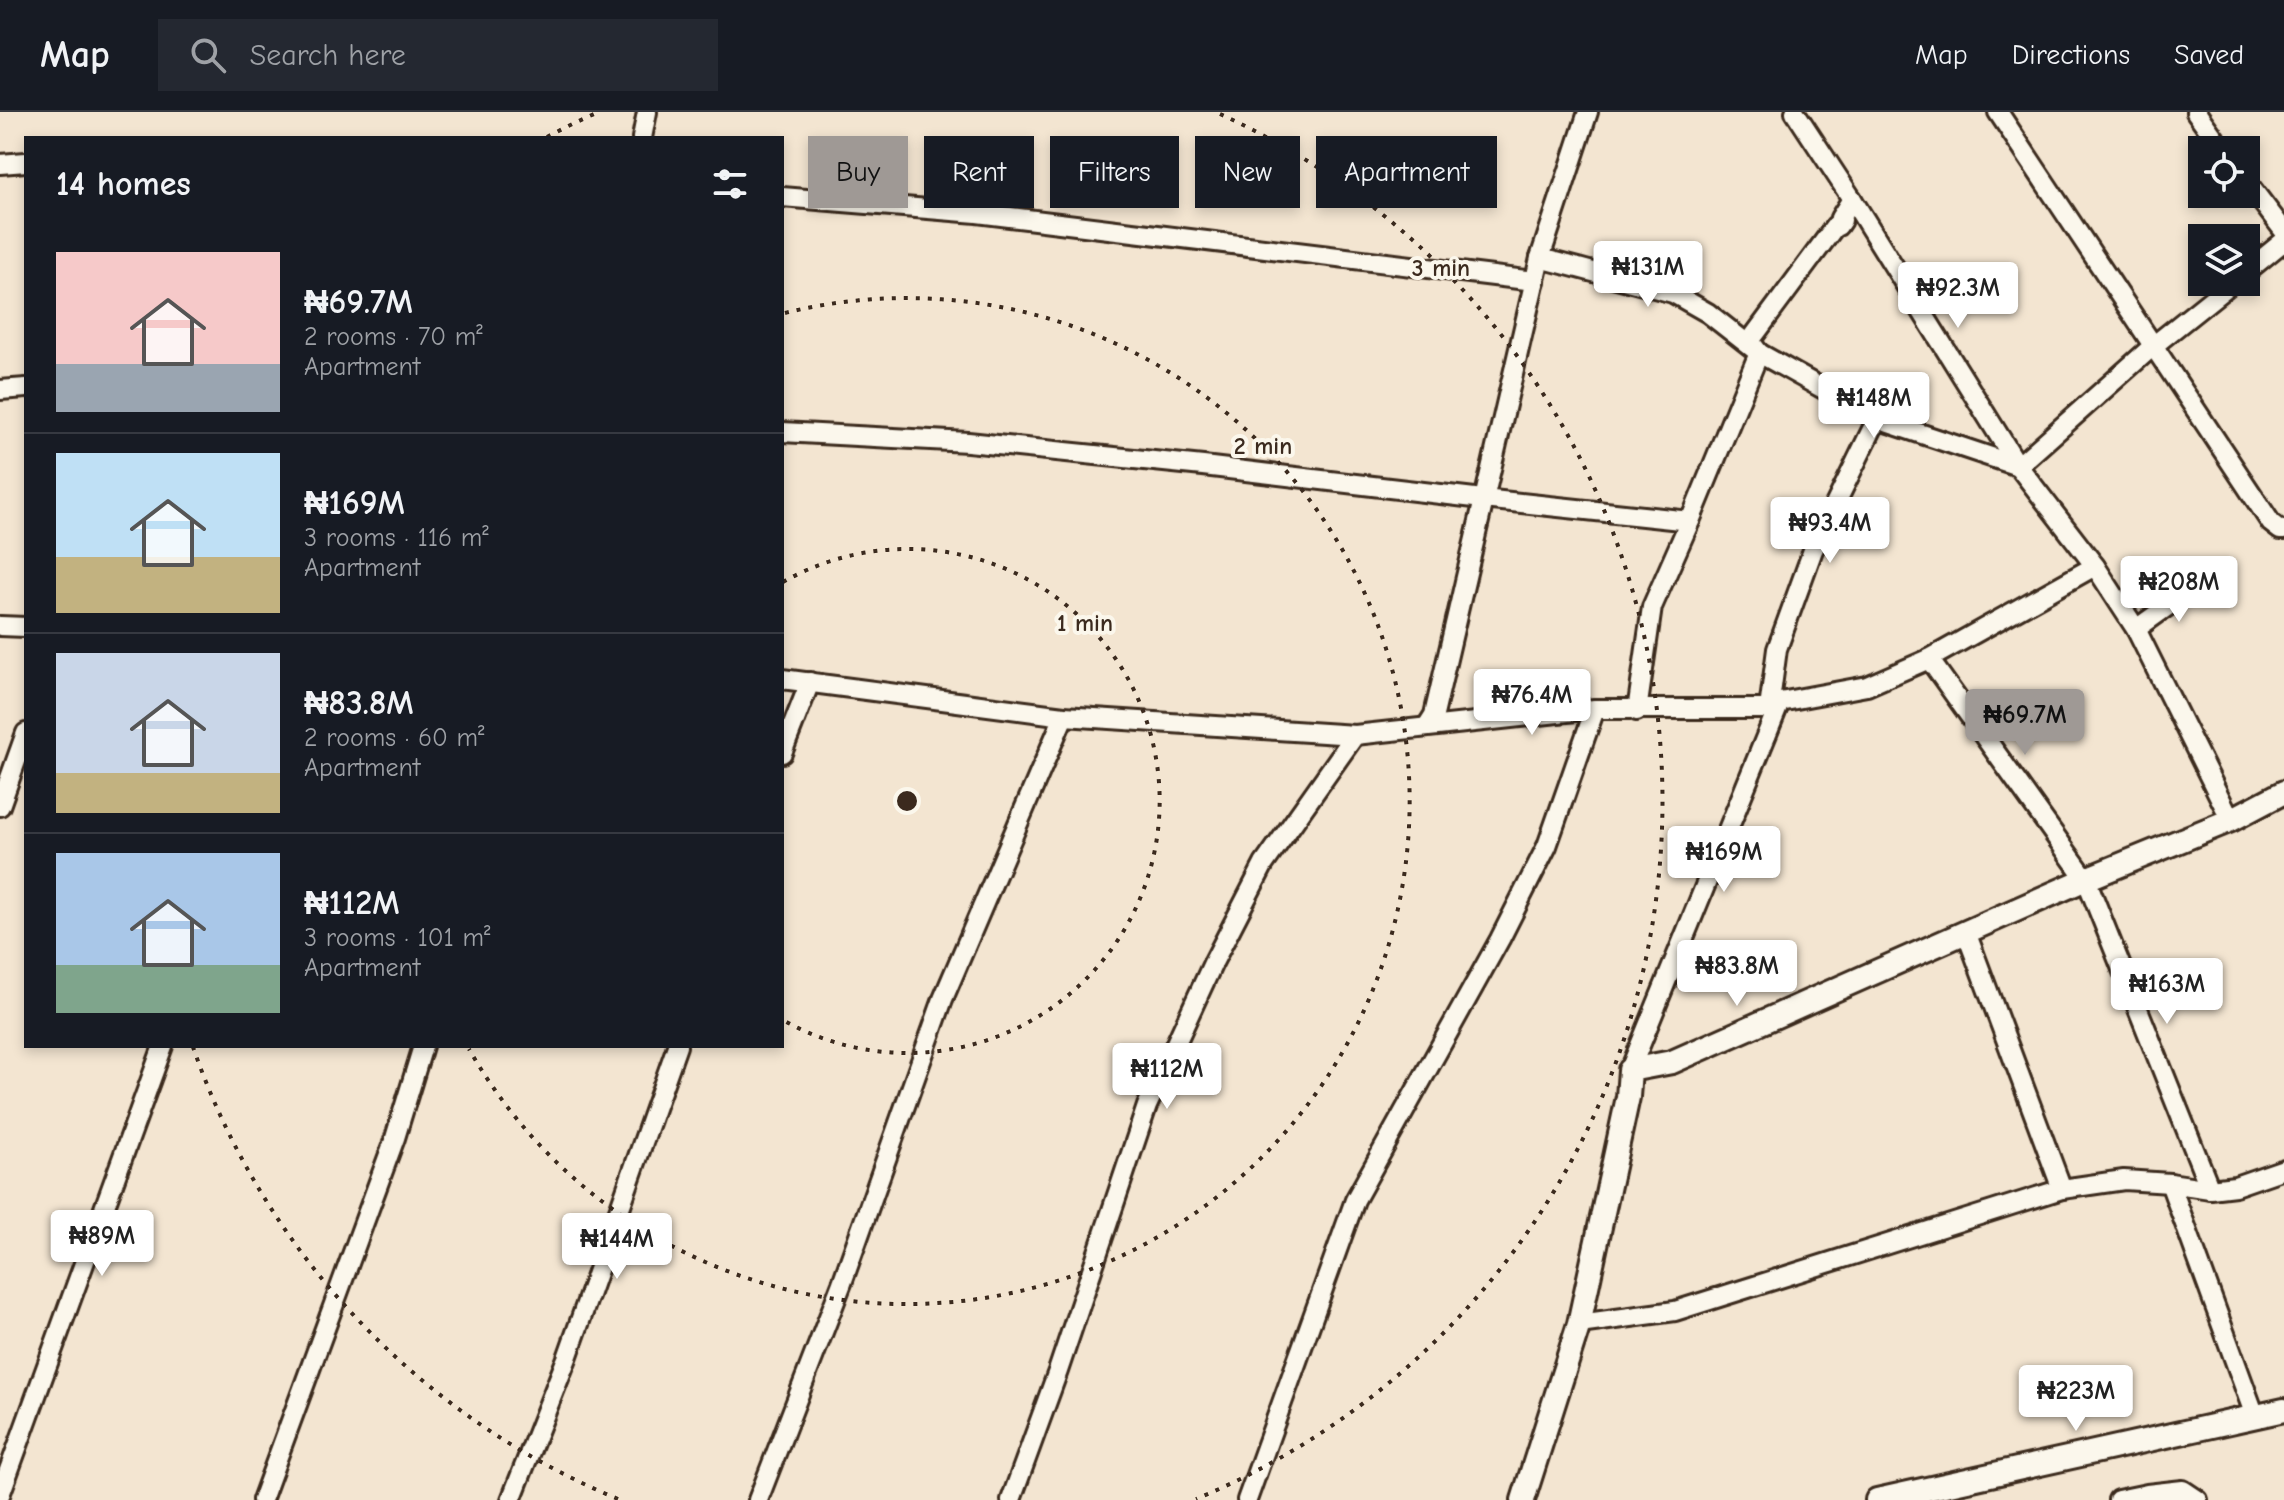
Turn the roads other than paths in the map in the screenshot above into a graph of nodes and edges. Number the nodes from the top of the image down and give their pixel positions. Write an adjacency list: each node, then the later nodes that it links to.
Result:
1 (647, 112): 6 (street)
2 (1588, 112): 15 (street)
3 (1795, 112): 11 (street)
4 (1998, 112): 19 (street)
5 (2196, 112): 7 (street)
6 (642, 136)
7 (2213, 136)
8 (24, 162): 9 (street)
9 (0, 164)
10 (784, 197): 17 (street)
11 (1852, 199): 20 (street); 25 (street)
12 (2260, 199): 13 (street)
13 (2284, 231)
14 (2284, 241): 16 (street)
15 (1540, 258): 17 (street); 20 (street)
16 (2260, 261)
17 (1535, 281): 26 (street)
18 (2216, 296): 19 (street)
19 (2153, 346): 25 (street); 28 (street)
20 (1759, 353): 23 (street); 27 (street)
21 (24, 388): 22 (street)
22 (0, 390)
23 (1877, 419): 25 (street); 37 (street)
24 (784, 432): 26 (street)
25 (2018, 466): 29 (street)
26 (1483, 499): 27 (street); 41 (street)
27 (1690, 521): 39 (street)
28 (2284, 530)
29 (2095, 566): 33 (street); 34 (street)
30 (2196, 586): 33 (street)
31 (0, 626): 32 (street)
32 (24, 627)
33 (2136, 629): 47 (street)
34 (1929, 659): 37 (street); 48 (street)
35 (784, 679): 36 (street)
36 (810, 682): 40 (street); 44 (street)
37 (1775, 705): 39 (street); 53 (street)
38 (1595, 709): 39 (street); 41 (street); 66 (street)
39 (1637, 711)
40 (1064, 716): 42 (street); 64 (street)
41 (1427, 726): 42 (street)
42 (1355, 735): 65 (street)
43 (24, 739): 46 (street)
44 (784, 748)
45 (2284, 792): 47 (street)
46 (0, 806)
47 (2231, 820): 48 (street)
48 (2086, 879): 49 (street); 57 (street)
49 (1966, 932): 53 (street); 56 (street)
50 (162, 1048): 61 (street)
51 (422, 1048): 62 (street)
52 (676, 1048): 63 (street)
53 (1630, 1070): 58 (street)
54 (2284, 1169): 57 (street)
55 (2170, 1183): 56 (street); 57 (street); 60 (street)
56 (2062, 1189): 58 (street)
57 (2210, 1189)
58 (1579, 1324): 67 (street)
59 (2284, 1410): 60 (street)
60 (2255, 1416): 68 (street)
61 (0, 1495)
62 (262, 1500)
63 (511, 1500)
64 (758, 1500)
65 (1011, 1500)
66 (1247, 1500)
67 (1523, 1500)
68 (1877, 1500)
69 (2118, 1500): 70 (street)
70 (2198, 1500)

